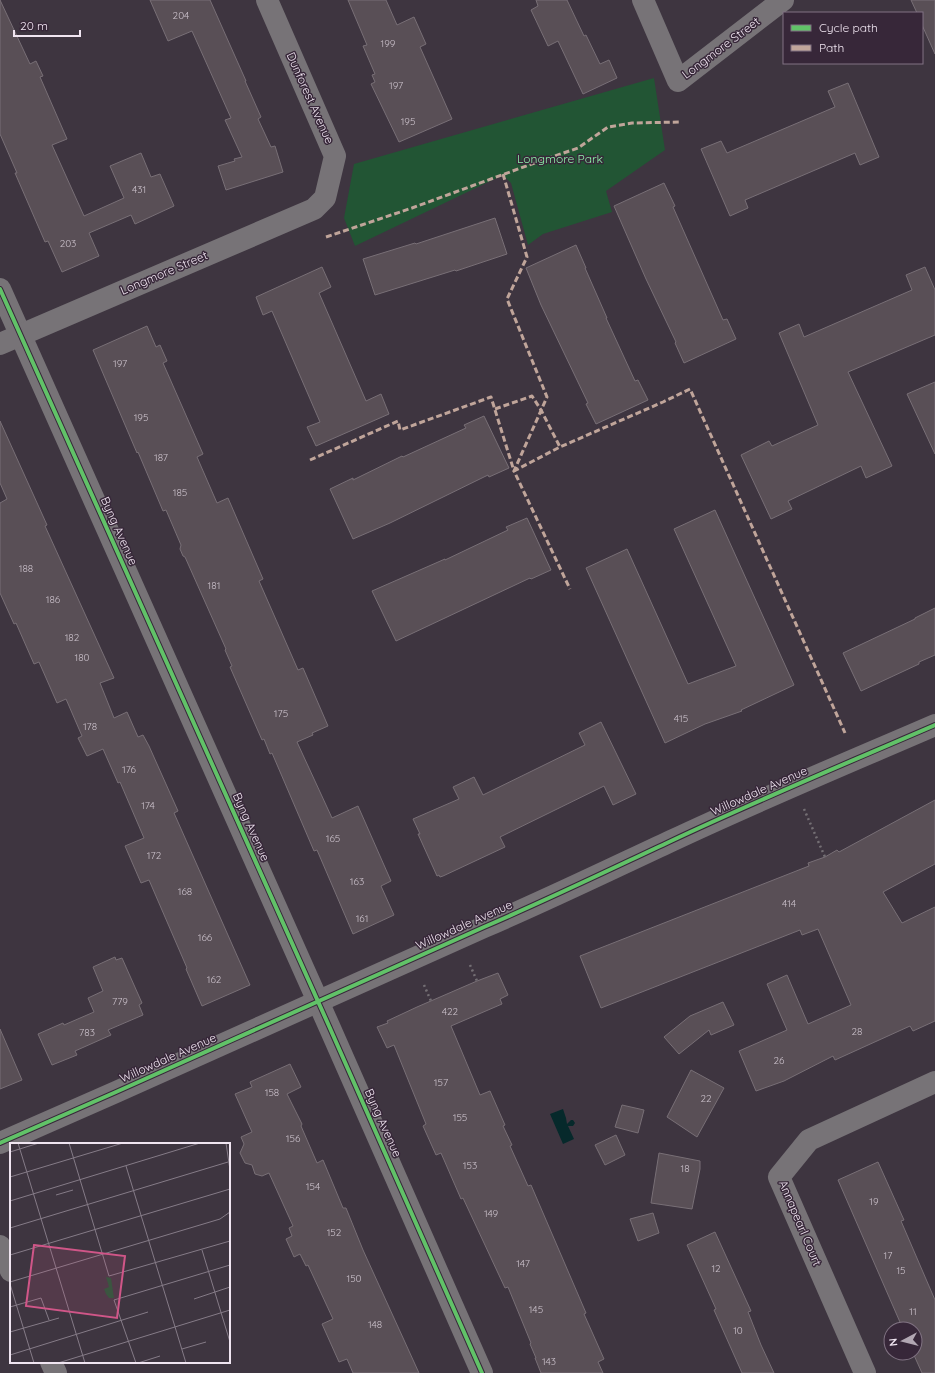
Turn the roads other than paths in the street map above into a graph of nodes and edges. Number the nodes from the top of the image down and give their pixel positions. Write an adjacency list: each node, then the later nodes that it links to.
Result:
1 (267, 0): 4 (street, Dunforest Avenue)
2 (643, 0): 3 (street, Longmore Street)
3 (783, 0)
4 (325, 198): 6 (street, Longmore Street)
5 (0, 289): 6 (street, Byng Avenue)
6 (20, 335): 7 (street, Longmore Street); 9 (street, Byng Avenue)
7 (0, 344)
8 (935, 725): 9 (street, Willowdale Avenue)
9 (318, 1002): 11 (street, Willowdale Avenue); 16 (street, Byng Avenue)
10 (935, 1082): 17 (street, Annapearl Court)
11 (0, 1143)
12 (0, 1246): 13 (street)
13 (10, 1269)
14 (51, 1363): 15 (street)
15 (56, 1373)
16 (482, 1373)
17 (865, 1373)

